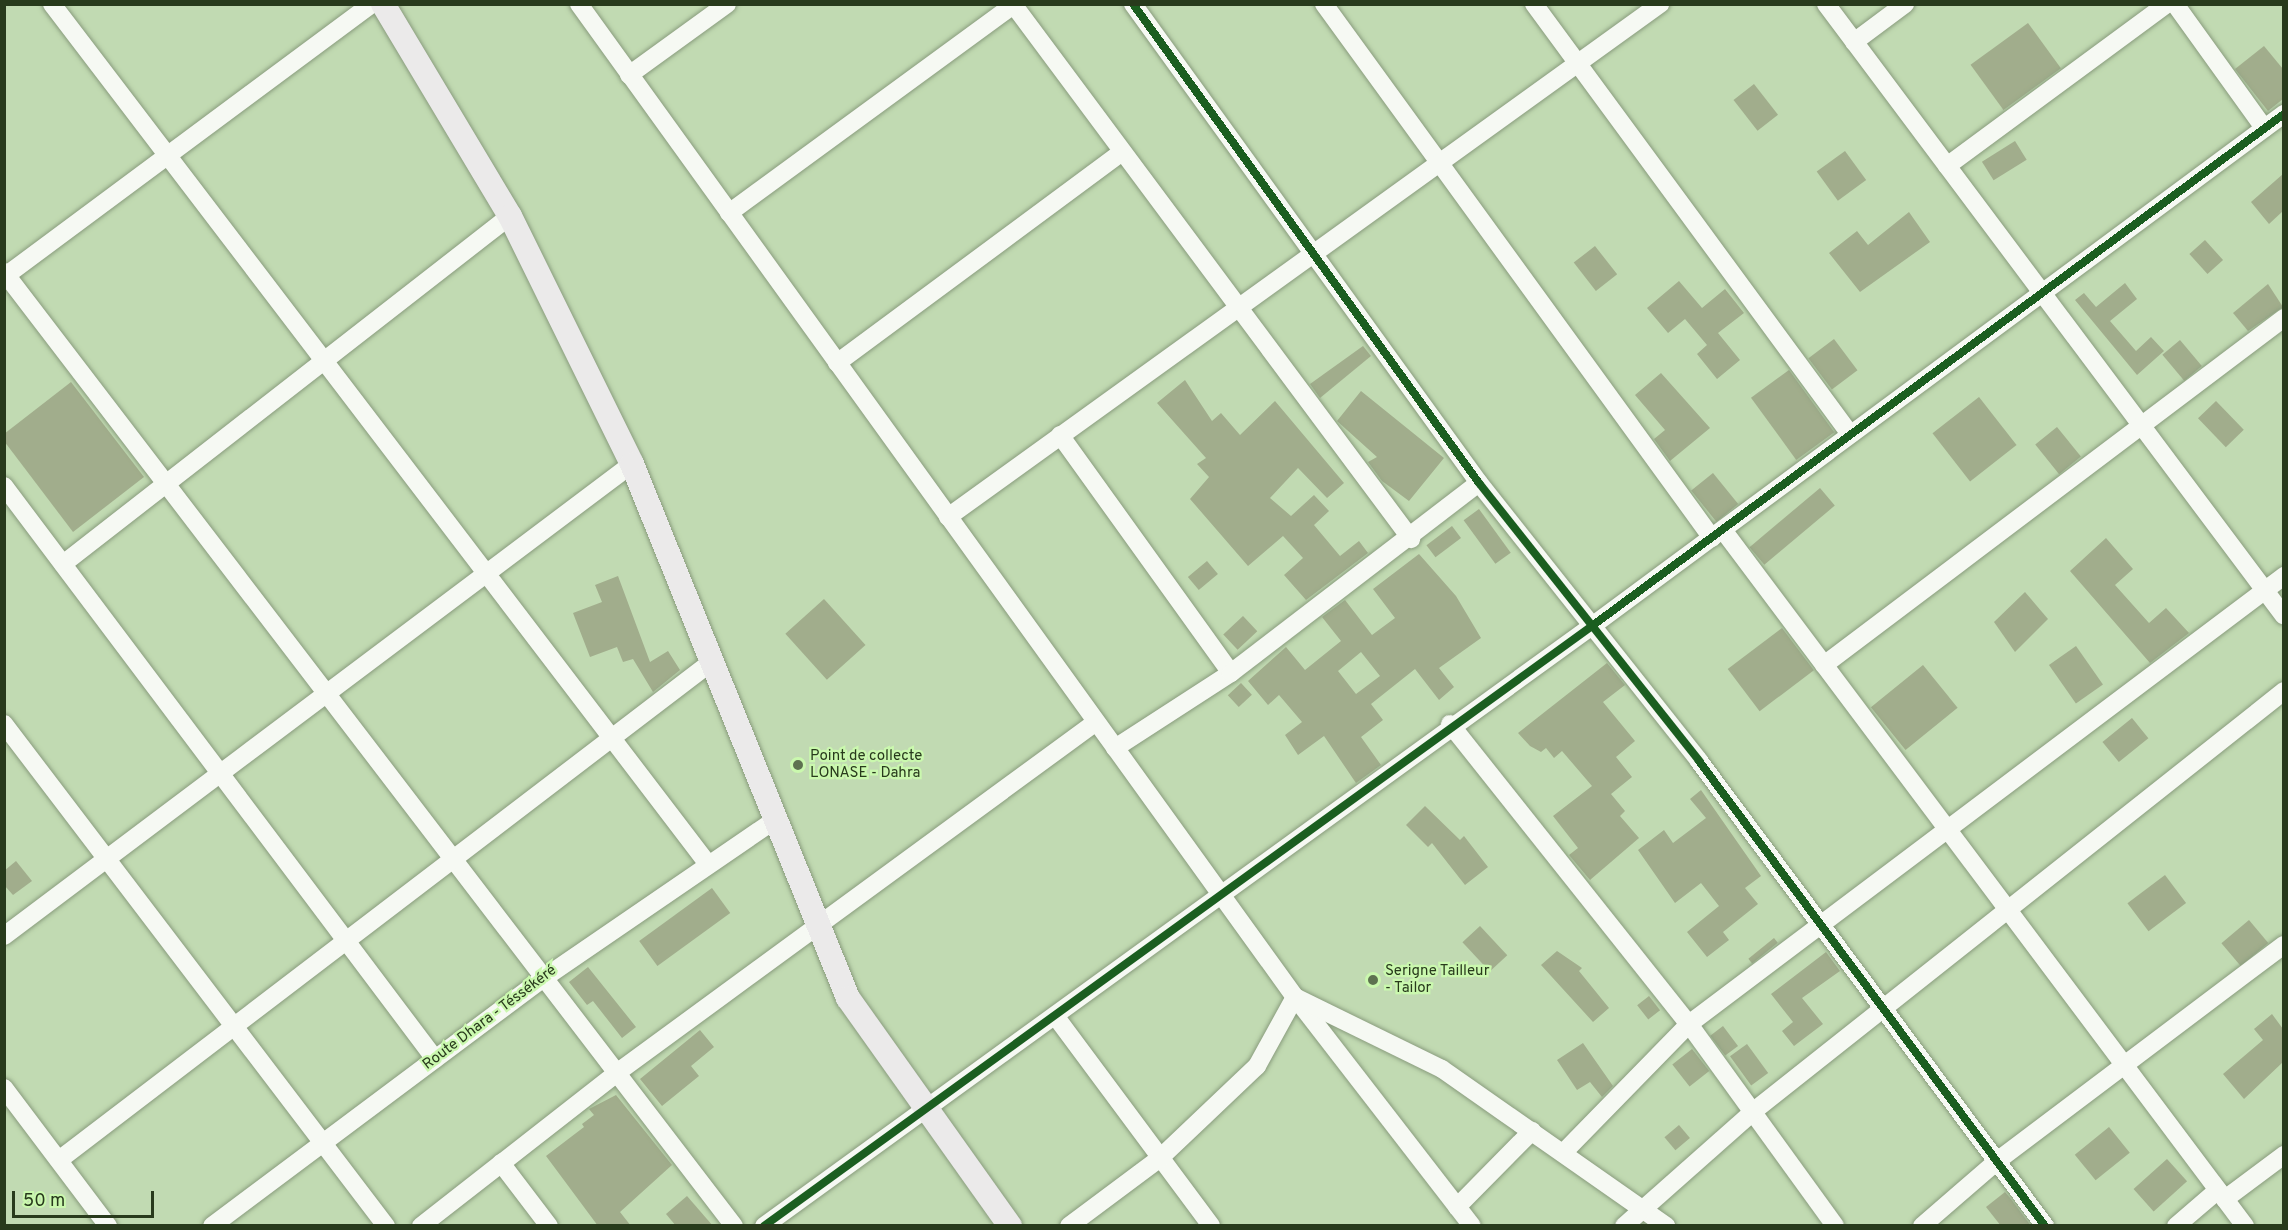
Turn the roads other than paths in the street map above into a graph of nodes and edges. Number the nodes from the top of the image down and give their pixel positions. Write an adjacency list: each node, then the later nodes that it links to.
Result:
1 (52, 4): 21 (street)
2 (372, 4): 21 (street)
3 (383, 4): 25 (main road)
4 (579, 4): 17 (street)
5 (727, 4): 17 (street)
6 (1134, 4): 26 (street)
7 (1324, 4): 22 (street)
8 (1534, 4): 16 (street)
9 (1660, 4): 16 (street)
10 (1826, 4): 15 (street)
11 (1905, 4): 15 (street)
12 (2167, 4): 23 (street)
13 (2175, 4): 19 (street)
14 (1014, 5): 20 (street); 24 (street)
15 (1854, 42): 23 (street)
16 (1578, 64): 22 (street); 34 (street)
17 (629, 75): 24 (street)
18 (2283, 114): 19 (street)
19 (2264, 128): 28 (street)
20 (1122, 152): 29 (street); 32 (street)
21 (169, 157): 27 (street); 31 (street)
22 (1439, 163): 26 (street); 41 (street)
23 (1947, 166): 28 (street)
24 (729, 213): 32 (street)
25 (510, 216): 31 (street); 36 (main road)
26 (1316, 252): 29 (street); 38 (street)
27 (5, 275): 37 (street)
28 (2041, 291): 33 (street); 34 (street)
29 (1238, 307): 35 (street); 42 (street)
30 (2283, 318): 33 (street)
31 (324, 361): 37 (street); 44 (street)
32 (837, 363): 40 (street)
33 (2140, 425): 46 (street); 50 (street)
34 (1850, 434): 41 (street)
35 (1060, 435): 40 (street); 51 (street)
36 (632, 464): 44 (street); 49 (main road)
37 (168, 482): 43 (street); 53 (street)
38 (1479, 483): 42 (street); 48 (street)
39 (4, 486): 43 (street)
40 (948, 517): 54 (street)
41 (1717, 534): 48 (street); 50 (street)
42 (1411, 539): 51 (street)
43 (63, 564): 59 (street)
44 (487, 574): 53 (street); 57 (street)
45 (2283, 576): 46 (street)
46 (2264, 591): 47 (street); 61 (street)
47 (2283, 616)
48 (1592, 626): 56 (street); 68 (street)
49 (714, 660): 57 (street); 60 (main road)
50 (1824, 665): 61 (street)
51 (1231, 673): 58 (street)
52 (2283, 691): 66 (street)
53 (327, 694): 59 (street); 62 (street)
54 (1095, 722): 58 (street); 67 (street)
55 (4, 724): 63 (street)
56 (1450, 724): 65 (street); 77 (street)
57 (612, 738): 62 (street); 64 (street)
58 (1115, 748): 65 (street)
59 (221, 773): 63 (street); 70 (street)
60 (775, 820): 64 (street, Route Dhara - Téssékéré); 67 (main road)
61 (1948, 829): 66 (street); 68 (street)
62 (451, 857): 70 (street); 72 (street)
63 (107, 859): 69 (street); 76 (street)
64 (707, 863): 72 (street, Route Dhara - Téssékéré)
65 (1224, 892): 73 (street); 75 (street)
66 (2006, 908): 74 (street); 79 (street)
67 (816, 926): 80 (street); 84 (main road)
68 (1818, 927): 74 (street); 77 (street)
69 (4, 936)
70 (345, 938): 76 (street); 78 (street)
71 (2283, 945): 79 (street)
72 (544, 978): 78 (street, Route Dhara - Téssékéré); 80 (street)
73 (1295, 997): 85 (street); 90 (street); 95 (street)
74 (1882, 1009): 83 (street); 91 (street)
75 (1056, 1017): 84 (street); 90 (street)
76 (233, 1023): 86 (street); 89 (street)
77 (1689, 1024): 83 (street); 87 (street)
78 (435, 1059): 86 (street, Route Dhara - Téssékéré)
79 (2125, 1065): 91 (street); 93 (street)
80 (618, 1072): 92 (street); 101 (street)
81 (4, 1088): 82 (street)
82 (11, 1110): 89 (street)
83 (1755, 1110): 94 (street); 108 (street)
84 (926, 1112): 102 (street); 103 (main road)
85 (1532, 1131): 87 (street); 95 (street)
86 (323, 1143): 97 (street, Route Dhara - Téssékéré); 98 (street)
87 (1563, 1154): 94 (street)
88 (2283, 1155): 93 (street)
89 (59, 1160): 96 (street)
90 (1159, 1160): 104 (street); 105 (street)
91 (1998, 1161): 109 (street); 110 (street)
92 (501, 1163): 99 (street); 100 (street)
93 (2222, 1194): 111 (street); 112 (street)
94 (1642, 1209): 106 (street); 107 (street)
95 (1463, 1219)
96 (108, 1226)
97 (212, 1226)
98 (386, 1226)
99 (421, 1226)
100 (549, 1226)
101 (734, 1226)
102 (765, 1226)
103 (1010, 1226)
104 (1069, 1226)
105 (1210, 1226)
106 (1624, 1226)
107 (1666, 1226)
108 (1835, 1226)
109 (1922, 1226)
110 (2046, 1226)
111 (2176, 1226)
112 (2245, 1226)

